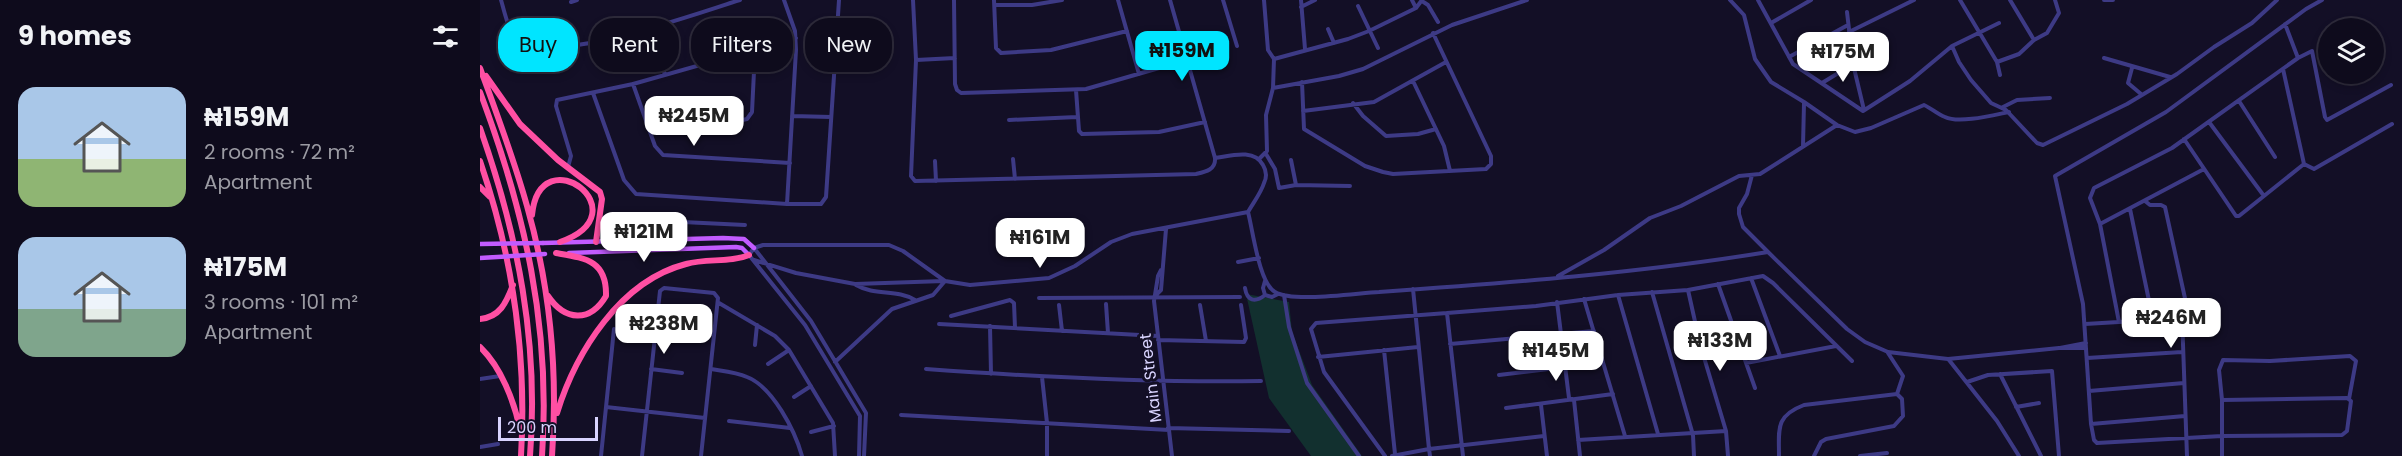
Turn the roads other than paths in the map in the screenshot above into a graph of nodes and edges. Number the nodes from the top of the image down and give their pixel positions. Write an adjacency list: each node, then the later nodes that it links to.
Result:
1 (501, 0): 52 (street)
2 (577, 0): 30 (street)
3 (740, 0): 31 (street)
4 (784, 0): 49 (street)
5 (839, 0): 97 (street)
6 (913, 0): 63 (street)
7 (954, 0): 59 (street)
8 (1062, 0): 32 (street)
9 (1118, 0): 44 (street)
10 (1170, 0): 64 (street)
11 (1223, 0): 54 (street)
12 (1264, 0): 60 (street)
13 (1301, 0): 34 (street)
14 (1315, 0): 34 (street)
15 (1412, 0): 35 (street)
16 (1527, 0): 48 (street)
17 (1739, 0): 29 (street)
18 (1758, 0): 39 (street)
19 (1811, 0): 39 (street)
20 (1914, 0): 46 (street)
21 (1962, 0): 47 (street)
22 (2010, 0): 51 (street)
23 (2055, 0): 51 (street)
24 (2104, 0): 25 (street)
25 (2113, 0)
26 (2277, 0): 77 (street)
27 (2322, 0): 41 (street)
28 (1422, 1): 35 (street); 38 (street)
29 (1732, 1): 90 (street)
30 (571, 2)
31 (728, 2): 37 (street)
32 (995, 3): 44 (street)
33 (1358, 6): 45 (street)
34 (1301, 7): 57 (street)
35 (1416, 8): 45 (street)
36 (1847, 12): 42 (street)
37 (679, 18)
38 (1438, 22)
39 (1771, 23): 58 (street)
40 (1999, 23): 47 (street)
41 (2285, 24): 62 (street); 185 (street)
42 (1848, 25): 46 (street); 58 (street)
43 (1328, 29): 53 (street)
44 (1127, 31): 74 (street)
45 (1369, 31): 53 (street); 56 (street)
46 (1849, 32): 67 (street)
47 (1980, 32): 55 (street); 66 (street)
48 (1433, 33): 65 (street); 79 (street)
49 (796, 38): 50 (street); 96 (street)
50 (793, 39)
51 (2034, 40): 66 (street)
52 (590, 43)
53 (1334, 43): 57 (street)
54 (1237, 46)
55 (1952, 46): 92 (street); 93 (street)
56 (1378, 48)
57 (1305, 49): 60 (street)
58 (1788, 57): 80 (street)
59 (955, 58): 63 (street); 84 (street)
60 (1274, 58): 83 (street)
61 (2104, 58): 70 (street)
62 (2298, 58): 71 (street); 82 (street)
63 (916, 60): 124 (street)
64 (1187, 60): 74 (street); 101 (street)
65 (1446, 62): 78 (street); 121 (street)
66 (1997, 62): 76 (street)
67 (1853, 64): 80 (street); 93 (street)
68 (480, 68): 119 (highway); 135 (highway)
69 (691, 68): 75 (street)
70 (2132, 68): 77 (street); 87 (street)
71 (2283, 69): 89 (street); 118 (street)
72 (663, 72): 75 (street)
73 (754, 72): 99 (street)
74 (1138, 74): 84 (street)
75 (664, 75): 81 (street)
76 (2000, 75)
77 (2170, 77): 87 (street)
78 (1413, 81): 91 (street); 106 (street)
79 (1302, 82): 83 (street); 94 (street)
80 (1822, 83): 93 (street)
81 (633, 84): 86 (street); 117 (street)
82 (2391, 85)
83 (1273, 88): 109 (street)
84 (1076, 90): 98 (street)
85 (480, 92): 275 (highway)
86 (593, 93): 119 (street); 131 (street)
87 (2141, 94): 95 (street)
88 (2050, 98): 92 (street)
89 (2238, 101): 102 (street); 110 (street)
90 (1804, 102): 104 (street); 108 (street)
91 (1353, 103): 94 (street); 106 (street)
92 (2002, 107): 95 (street)
93 (1864, 110)
94 (1303, 111): 121 (street)
95 (2009, 112): 104 (street)
96 (792, 116): 97 (street); 117 (street)
97 (831, 117): 131 (street)
98 (1077, 117): 100 (street); 101 (street)
99 (675, 118)
100 (1009, 120)
101 (1205, 122): 111 (street)
102 (2209, 122): 107 (street); 128 (street)
103 (2392, 124): 118 (street)
104 (1837, 125): 108 (street)
105 (480, 128): 274 (highway)
106 (1436, 129): 121 (street)
107 (2184, 139): 120 (street); 136 (street)
108 (1803, 147): 122 (street)
109 (1266, 154): 113 (street); 125 (street)
110 (2276, 157)
111 (1215, 158): 113 (street); 123 (street)
112 (1013, 159): 123 (street)
113 (1259, 159): 133 (street)
114 (1291, 160): 125 (street)
115 (480, 161): 129 (highway)
116 (936, 161): 124 (street)
117 (790, 163): 131 (street)
118 (2304, 164): 128 (street)
119 (568, 168): 134 (highway)
120 (2204, 169): 128 (street); 130 (street)
121 (1450, 171)
122 (1752, 175): 143 (street); 150 (street)
123 (1015, 179): 124 (street)
124 (936, 181)
125 (1296, 185): 126 (street)
126 (1350, 186)
127 (480, 187): 129 (highway)
128 (2264, 197)
129 (493, 199): 156 (highway)
130 (2145, 201): 132 (street); 180 (street)
131 (787, 204)
132 (2130, 209): 136 (street); 182 (street)
133 (1248, 212): 138 (street); 147 (street)
134 (598, 218): 137 (street); 140 (highway)
135 (531, 221): 139 (highway); 161 (highway)
136 (2100, 224): 183 (street)
137 (745, 225)
138 (1166, 229): 152 (street); 166 (street, Main Street)
139 (560, 242): 140 (main road); 141 (main road, bridge)
140 (596, 242): 142 (main road)
141 (480, 244)
142 (754, 248): 145 (street); 149 (street); 152 (street)
143 (1768, 252): 150 (street); 206 (street)
144 (556, 253): 145 (main road); 146 (main road, bridge); 161 (highway)
145 (751, 257): 149 (street); 249 (highway); 282 (street)
146 (480, 258)
147 (1259, 258): 148 (street); 153 (street)
148 (1238, 262)
149 (766, 265): 154 (street); 213 (street)
150 (1557, 277): 158 (street)
151 (1751, 278): 155 (street); 200 (street); 209 (street)
152 (945, 281): 154 (street); 170 (street)
153 (1266, 281): 162 (street); 163 (street)
154 (855, 284): 170 (street)
155 (1718, 284): 159 (street); 214 (street)
156 (513, 285): 181 (highway); 265 (highway)
157 (1245, 288): 163 (street)
158 (1413, 290): 164 (street); 179 (street)
159 (1688, 290): 160 (street); 256 (street)
160 (1652, 292): 165 (street); 259 (street)
161 (546, 293): 249 (highway)
162 (1278, 294): 163 (street); 164 (street)
163 (1265, 295)
164 (1284, 295): 286 (street)
165 (1618, 295): 169 (street); 260 (street)
166 (1154, 297): 167 (street); 168 (street); 196 (street, Main Street)
167 (1240, 297)
168 (1039, 298)
169 (1584, 299): 171 (street); 192 (street)
170 (915, 301): 213 (street)
171 (1557, 302): 177 (street); 195 (street)
172 (719, 303): 186 (street); 190 (street); 218 (street)
173 (1106, 304): 194 (street)
174 (1059, 305): 191 (street)
175 (1200, 305): 197 (street)
176 (1241, 305): 197 (street)
177 (1447, 313): 179 (street); 198 (street)
178 (951, 316): 188 (street)
179 (1415, 316): 203 (street); 208 (street)
180 (2182, 316): 182 (street); 207 (street)
181 (480, 319)
182 (2152, 320): 183 (street)
183 (2119, 322): 185 (street)
184 (939, 324): 187 (street)
185 (2085, 324): 201 (street)
186 (757, 325): 199 (street); 204 (street)
187 (990, 326): 188 (street); 221 (street)
188 (1015, 328): 191 (street)
189 (614, 329): 242 (street)
190 (656, 329): 193 (street); 217 (street)
191 (1062, 331): 194 (street)
192 (1593, 331): 195 (street); 234 (street)
193 (690, 333)
194 (1108, 333): 196 (street)
195 (1562, 335): 198 (street); 216 (street)
196 (1158, 338): 197 (street); 228 (street, Main Street)
197 (1206, 341)
198 (1450, 344): 268 (street)
199 (755, 345)
200 (1837, 346): 209 (street); 212 (street)
201 (2086, 346): 210 (street); 211 (street)
202 (480, 347): 224 (highway)
203 (1418, 347): 205 (street); 270 (street)
204 (789, 350): 215 (street); 231 (street)
205 (1384, 350): 208 (street); 272 (street)
206 (1888, 352): 211 (street); 235 (street)
207 (2182, 352): 210 (street); 230 (street)
208 (1318, 357): 287 (street)
209 (1780, 357): 214 (street)
210 (2087, 358): 233 (street)
211 (1948, 359): 229 (street)
212 (1852, 361)
213 (835, 362): 283 (street)
214 (1746, 363): 232 (street)
215 (768, 364)
216 (1565, 367): 223 (street); 238 (street)
217 (651, 369): 220 (street); 245 (street)
218 (711, 369): 248 (street); 254 (street)
219 (926, 369): 221 (street)
220 (682, 373)
221 (991, 374): 225 (street)
222 (2000, 374): 229 (street); 243 (street); 299 (street)
223 (1499, 375)
224 (500, 376): 226 (street); 265 (highway)
225 (1042, 377): 228 (street); 251 (street)
226 (480, 379)
227 (1261, 381): 228 (street)
228 (1163, 382): 255 (street, Main Street)
229 (1967, 382): 297 (street)
230 (2184, 383): 233 (street); 247 (street)
231 (811, 386): 236 (street); 253 (street)
232 (1755, 388)
233 (2089, 391): 252 (street)
234 (1613, 394): 238 (street); 262 (street)
235 (1897, 394): 294 (street); 295 (street)
236 (794, 397)
237 (2349, 399): 239 (street); 239 (street); 263 (street)
238 (1574, 400): 241 (street); 266 (street)
239 (2222, 400): 263 (street)
240 (2038, 403): 243 (street)
241 (1541, 405): 244 (street); 261 (street)
242 (606, 406): 245 (street); 277 (street)
243 (2016, 407): 298 (street)
244 (1506, 408)
245 (647, 411): 248 (street); 278 (street)
246 (901, 415): 251 (street)
247 (2185, 416): 252 (street); 264 (street)
248 (705, 418): 279 (street)
249 (555, 420): 276 (highway)
250 (729, 421): 254 (street)
251 (1047, 423): 255 (street); 284 (street)
252 (2091, 424): 264 (street)
253 (834, 426): 258 (street); 281 (street)
254 (791, 428): 280 (street)
255 (1168, 429): 257 (street); 285 (street, Main Street)
256 (1726, 430): 259 (street); 293 (street)
257 (1289, 431)
258 (811, 432)
259 (1692, 432): 260 (street); 292 (street)
260 (1658, 434): 262 (street)
261 (1544, 436): 268 (street); 290 (street)
262 (1625, 436): 266 (street)
263 (2222, 436): 264 (street); 301 (street)
264 (2186, 437): 300 (street)
265 (522, 438): 273 (highway)
266 (1578, 440): 291 (street)
267 (498, 444): 269 (street)
268 (1462, 446): 270 (street); 289 (street)
269 (480, 447)
270 (1429, 449): 272 (street); 288 (street)
271 (1887, 453): 296 (street)
272 (1393, 455)
273 (521, 456)
274 (530, 456)
275 (542, 456)
276 (552, 456)
277 (601, 456)
278 (642, 456)
279 (700, 456)
280 (802, 456)
281 (835, 456)
282 (859, 456)
283 (864, 456)
284 (1047, 456)
285 (1172, 456)
286 (1359, 456)
287 (1385, 456)
288 (1430, 456)
289 (1463, 456)
290 (1546, 456)
291 (1580, 456)
292 (1694, 456)
293 (1728, 456)
294 (1779, 456)
295 (1814, 456)
296 (1860, 456)
297 (2019, 456)
298 (2042, 456)
299 (2059, 456)
300 (2187, 456)
301 (2222, 456)

